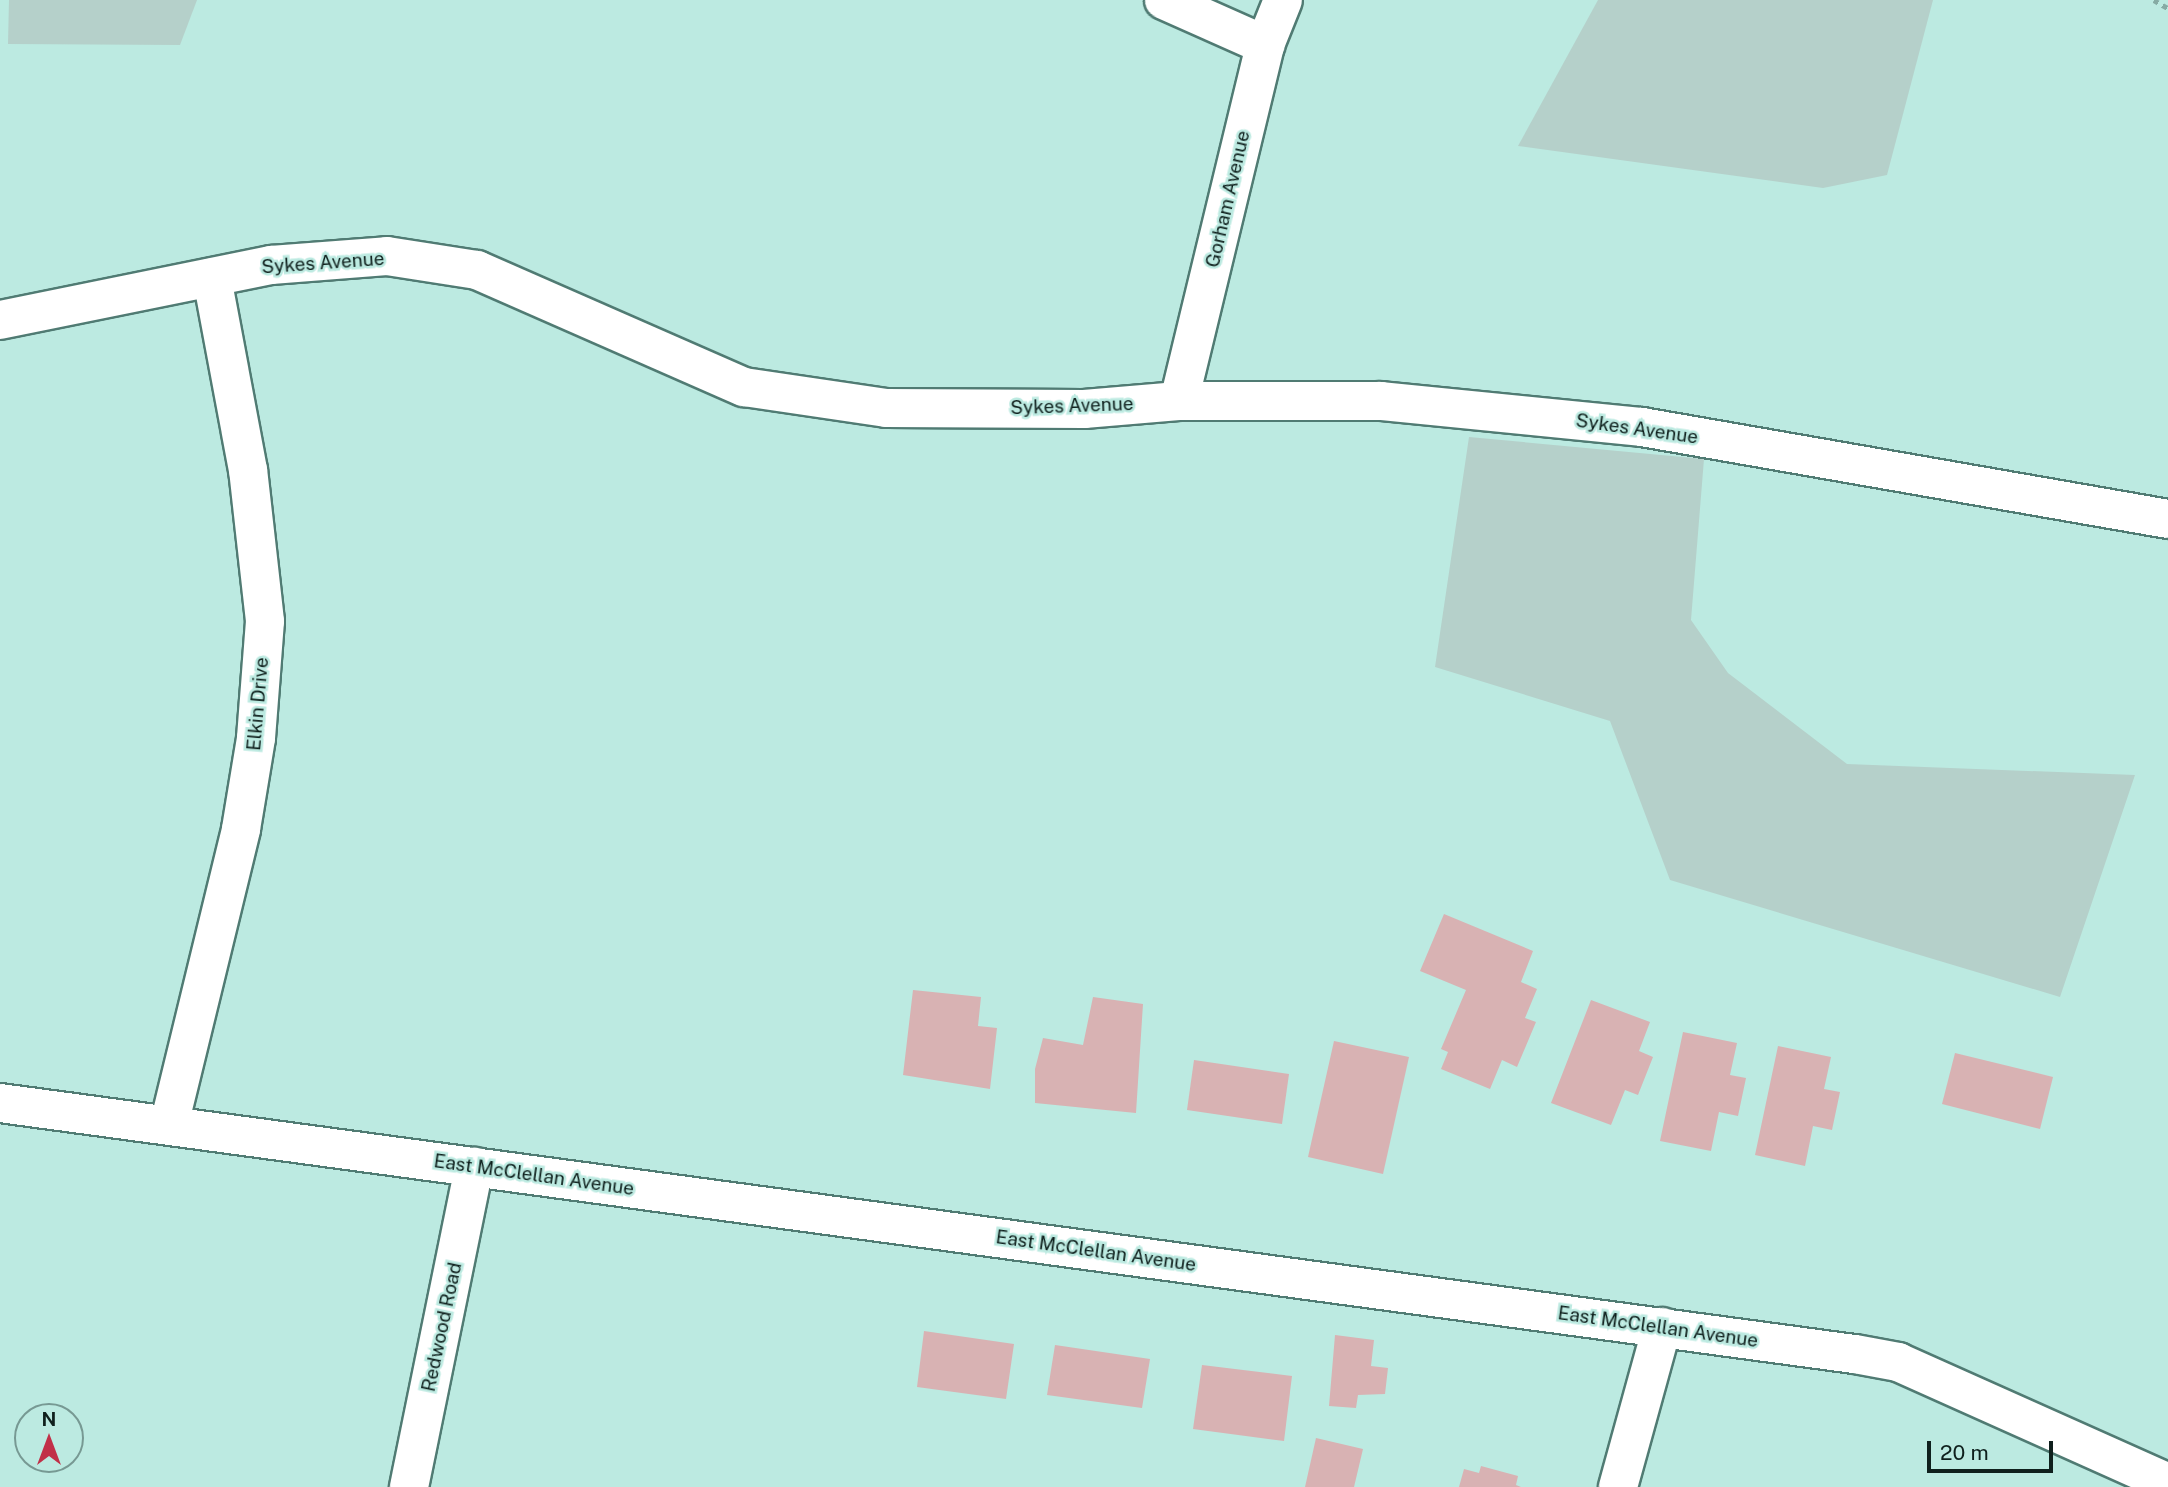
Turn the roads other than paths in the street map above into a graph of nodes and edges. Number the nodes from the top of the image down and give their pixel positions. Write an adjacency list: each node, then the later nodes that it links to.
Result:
1 (1164, 0): 3 (street)
2 (1283, 0): 3 (street, Gorham Avenue)
3 (1265, 46): 6 (street, Gorham Avenue)
4 (212, 276): 5 (street, Sykes Avenue); 6 (street, Sykes Avenue); 9 (street, Elkin Drive)
5 (0, 320)
6 (1180, 401): 7 (street, Sykes Avenue)
7 (2168, 519)
8 (0, 1103): 9 (street, East McClellan Avenue)
9 (169, 1125): 10 (street, East McClellan Avenue)
10 (474, 1167): 11 (street, East McClellan Avenue); 13 (street, Redwood Road)
11 (1662, 1327): 12 (street, East McClellan Avenue); 14 (street)
12 (2168, 1483)
13 (409, 1487)
14 (1618, 1487)

